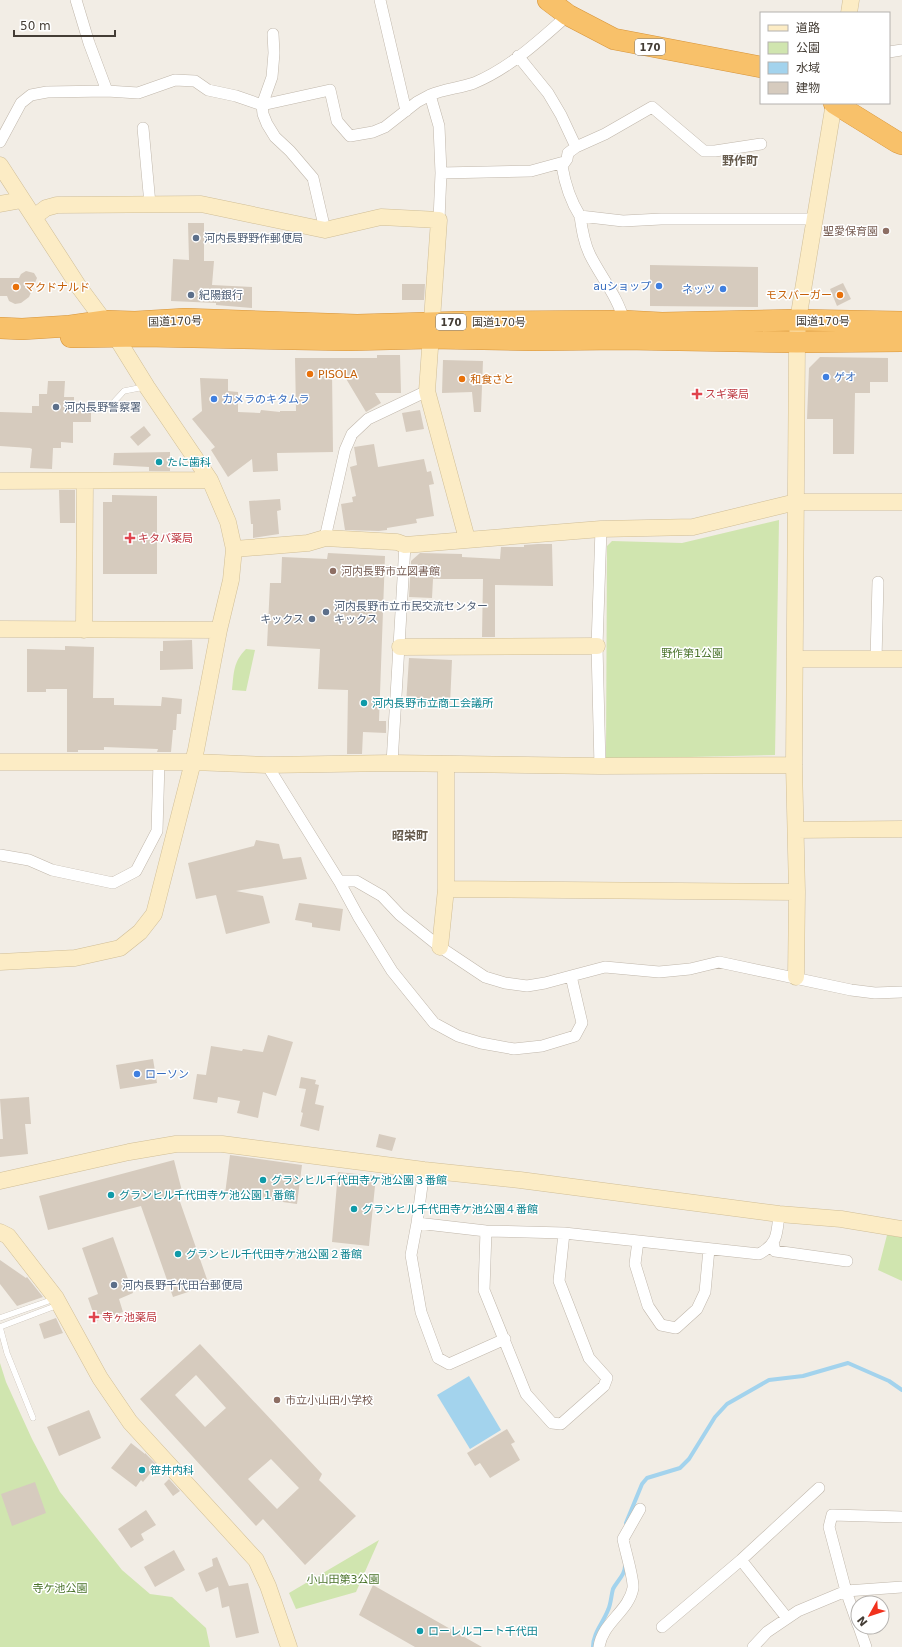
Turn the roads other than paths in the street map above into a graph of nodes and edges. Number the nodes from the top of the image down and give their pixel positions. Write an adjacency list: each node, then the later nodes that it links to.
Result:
1 (76, 0): 12 (street)
2 (380, 0): 17 (street)
3 (548, 0): 6 (highway, 170)
4 (850, 0): 5 (street)
5 (849, 12)
6 (568, 15): 10 (street); 11 (highway, 170)
7 (273, 34): 14 (street)
8 (902, 50): 9 (street)
9 (890, 52)
10 (518, 56): 13 (street); 22 (street)
11 (760, 67)
12 (107, 91): 14 (street); 19 (street)
13 (430, 95): 17 (street); 25 (street)
14 (262, 104): 17 (street); 33 (street)
15 (834, 104): 31 (street)
16 (836, 104): 21 (highway)
17 (406, 111)
18 (143, 128): 28 (street)
19 (0, 142)
20 (761, 144): 22 (street)
21 (902, 144)
22 (576, 146): 23 (street)
23 (564, 162): 25 (street); 29 (street)
24 (0, 166): 26 (street)
25 (441, 173): 32 (street)
26 (22, 200): 27 (street); 30 (street)
27 (0, 204)
28 (150, 204): 30 (street); 33 (street)
29 (580, 216): 31 (street); 35 (street)
30 (34, 218): 38 (street)
31 (814, 219): 34 (street)
32 (439, 220): 33 (street); 39 (street)
33 (325, 230)
34 (798, 320): 35 (highway, 国道170号 / 170); 36 (highway, 国道170号 / 170); 42 (street)
35 (624, 321): 39 (highway, 国道170号 / 170)
36 (902, 322)
37 (0, 328): 38 (highway, 国道170号 / 170)
38 (111, 329): 39 (highway, 国道170号 / 170); 40 (highway, 国道170号 / 170); 43 (street)
39 (432, 330): 42 (highway, 国道170号 / 170); 44 (street)
40 (0, 339)
41 (902, 341): 42 (highway, 国道170号 / 170)
42 (796, 342): 49 (street)
43 (147, 387): 45 (lane); 46 (street)
44 (427, 391): 52 (street); 53 (street)
45 (112, 404)
46 (210, 480): 48 (street); 55 (street)
47 (0, 481): 48 (street)
48 (85, 481): 58 (street)
49 (796, 502): 50 (street); 51 (street); 62 (street)
50 (902, 502)
51 (601, 529): 53 (street); 60 (street)
52 (325, 538): 54 (street); 55 (street)
53 (467, 539): 54 (street)
54 (405, 545): 61 (street)
55 (234, 549): 59 (street)
56 (878, 582): 63 (street)
57 (0, 629): 58 (street)
58 (84, 630): 59 (street)
59 (219, 630): 67 (street)
60 (597, 646): 61 (street); 72 (street)
61 (400, 647): 68 (street)
62 (796, 659): 63 (street); 71 (street)
63 (876, 659): 64 (street)
64 (902, 659)
65 (0, 762): 66 (street)
66 (159, 762): 67 (street); 75 (street)
67 (193, 762): 70 (street); 80 (street)
68 (392, 763): 69 (street); 70 (street)
69 (446, 764): 72 (street); 77 (street)
70 (267, 765): 76 (street)
71 (794, 765): 72 (street); 74 (street)
72 (600, 766)
73 (902, 829): 74 (street)
74 (796, 830): 78 (street)
75 (0, 855)
76 (339, 881): 79 (street); 81 (street)
77 (446, 889): 78 (street); 79 (street)
78 (797, 892): 82 (street)
79 (440, 947): 81 (street)
80 (0, 962)
81 (571, 976): 82 (street)
82 (796, 978): 83 (street)
83 (902, 992)
84 (424, 1170): 85 (street); 86 (street); 87 (street)
85 (0, 1181)
86 (779, 1214): 88 (street); 93 (street)
87 (417, 1223): 89 (street); 99 (street)
88 (902, 1229)
89 (486, 1231): 91 (street); 99 (street)
90 (0, 1232): 96 (street)
91 (564, 1233): 92 (street); 99 (street)
92 (638, 1241): 94 (street); 94 (street)
93 (773, 1242): 94 (street); 95 (street)
94 (708, 1249)
95 (846, 1261)
96 (57, 1301): 97 (lane); 98 (lane); 111 (street)
97 (0, 1318)
98 (0, 1327): 100 (lane)
99 (505, 1339)
100 (33, 1418)
101 (819, 1488): 104 (street)
102 (640, 1509): 112 (street)
103 (902, 1517): 106 (street)
104 (740, 1560): 108 (street); 109 (street)
105 (902, 1587): 106 (street)
106 (846, 1591): 107 (street); 108 (street)
107 (850, 1603)
108 (787, 1618): 113 (street)
109 (662, 1627)
110 (861, 1635): 114 (street)
111 (289, 1647)
112 (599, 1647)
113 (753, 1647)
114 (866, 1647)

